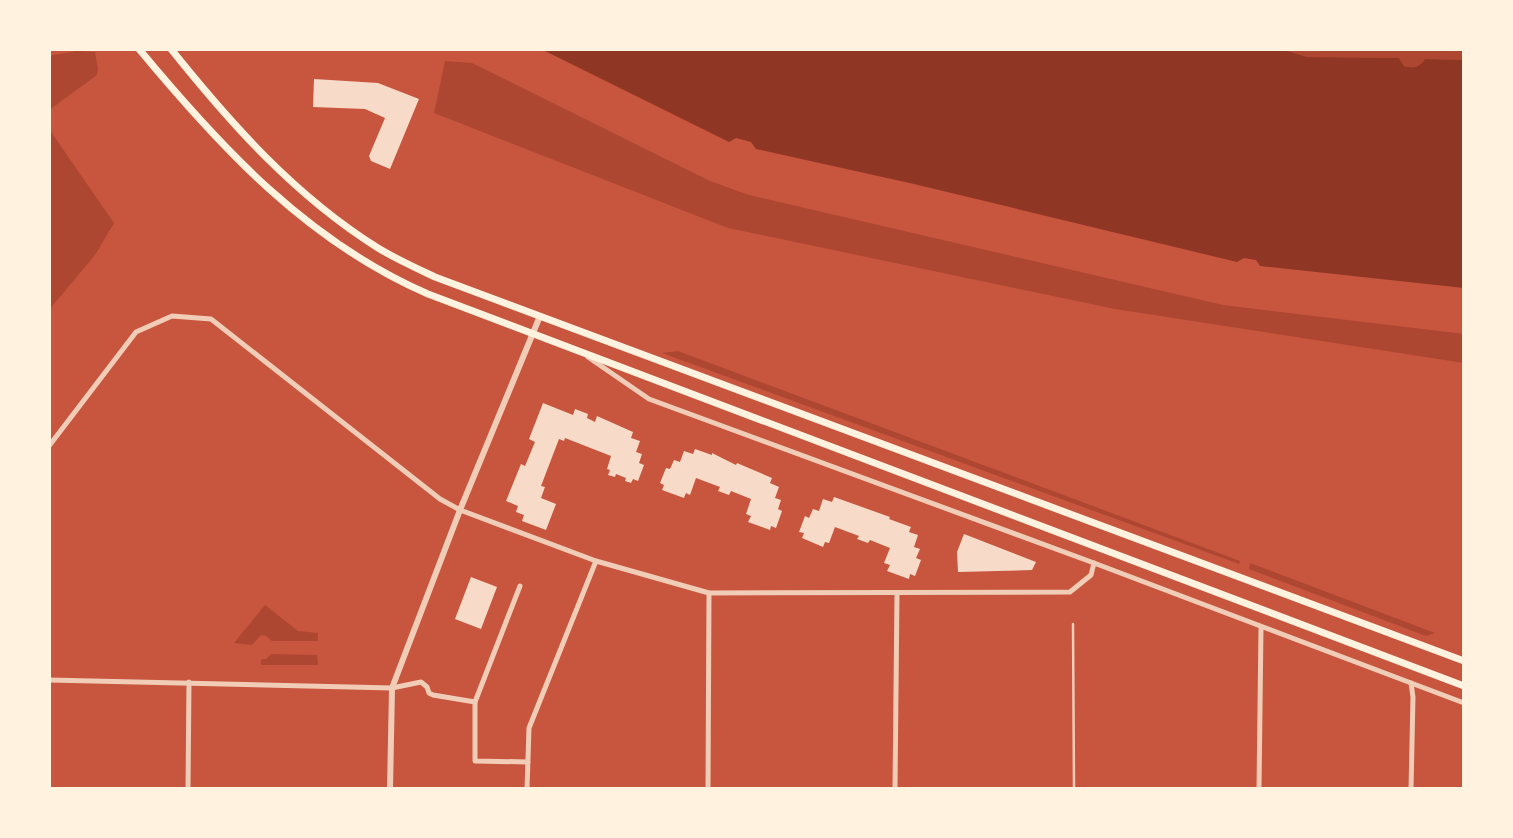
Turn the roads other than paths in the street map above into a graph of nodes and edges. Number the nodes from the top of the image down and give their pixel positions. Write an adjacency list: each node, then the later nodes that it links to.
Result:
1 (139, 49): 4 (main road)
2 (170, 49): 3 (main road)
3 (540, 316): 4 (street); 15 (main road)
4 (532, 334): 5 (main road); 7 (street)
5 (577, 350): 9 (street); 19 (main road)
6 (49, 446): 7 (street)
7 (460, 510): 8 (street); 20 (street)
8 (596, 561): 11 (street); 23 (street)
9 (1094, 562): 12 (street); 14 (street)
10 (520, 586): 21 (street)
11 (709, 593): 12 (street); 27 (street)
12 (897, 593): 28 (street)
13 (1073, 624): 29 (lane)
14 (1261, 628): 18 (street); 30 (street)
15 (1464, 662)
16 (49, 680): 17 (street)
17 (189, 682): 20 (street); 24 (street)
18 (1411, 683): 22 (street); 31 (street)
19 (1464, 686)
20 (392, 688): 21 (street); 25 (street)
21 (475, 702): 23 (street)
22 (1464, 703)
23 (528, 762): 26 (street)
24 (188, 789)
25 (390, 789)
26 (527, 789)
27 (708, 789)
28 (895, 789)
29 (1074, 789)
30 (1259, 789)
31 (1411, 789)

